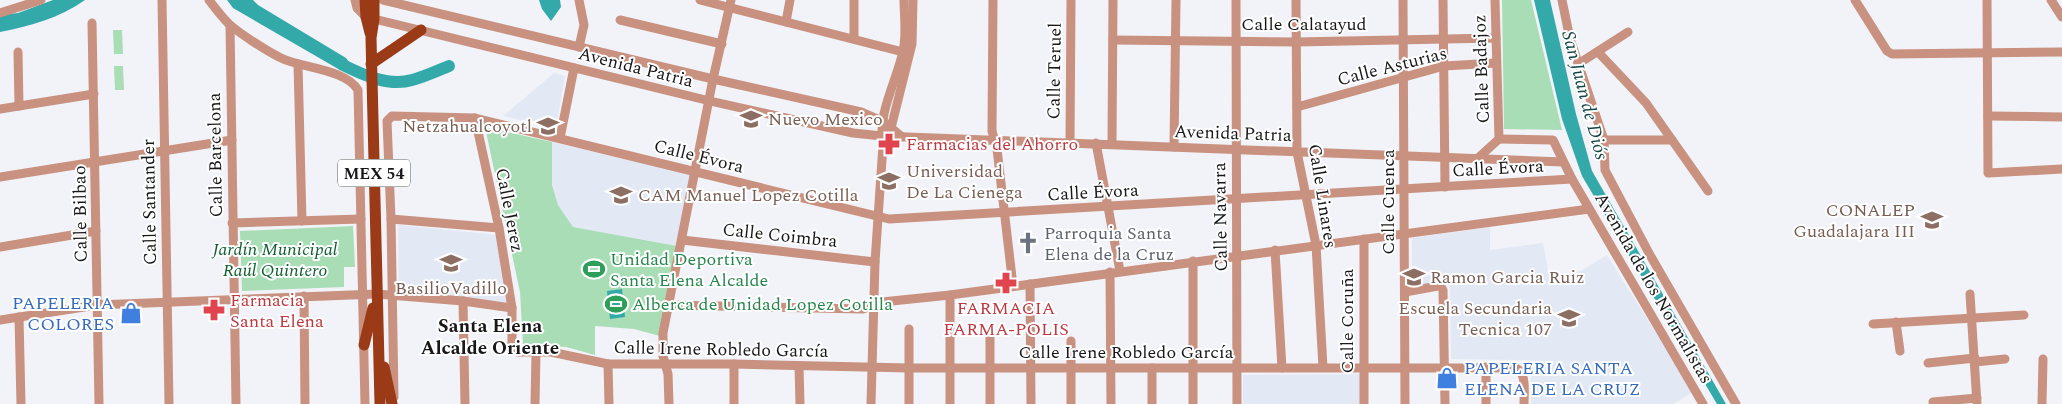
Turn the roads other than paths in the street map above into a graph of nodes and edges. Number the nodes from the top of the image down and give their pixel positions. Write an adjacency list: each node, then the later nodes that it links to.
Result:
1 (42, 0): 29 (street)
2 (162, 0): 83 (street, Calle Santander)
3 (209, 0): 35 (street)
4 (355, 0): 31 (street)
5 (365, 0): 31 (main road, MEX 54)
6 (374, 0): 31 (main road, MEX 54)
7 (383, 0): 27 (street, Avenida Patria)
8 (579, 0): 47 (street)
9 (700, 0): 28 (street)
10 (790, 0): 33 (street)
11 (854, 0): 39 (street)
12 (904, 0): 49 (street)
13 (913, 0): 69 (street)
14 (993, 0): 75 (street)
15 (1071, 0): 78 (street, Calle Teruel)
16 (1113, 0): 40 (street)
17 (1176, 0): 43 (street)
18 (1236, 0): 44 (street, Calle Navarra)
19 (1296, 0): 45 (street, Calle Linares)
20 (1403, 0): 41 (street, Calle Cuenca)
21 (1443, 0): 42 (street)
22 (1495, 0): 38 (street, Calle Badajoz)
23 (1562, 0): 55 (street)
24 (1855, 0): 52 (street)
25 (1987, 0): 52 (street)
26 (2051, 0): 30 (street)
27 (399, 2): 47 (street, Avenida Patria)
28 (730, 4): 33 (street); 46 (street)
29 (0, 13)
30 (2062, 17)
31 (370, 18): 36 (street, Avenida Patria); 56 (main road, MEX 54)
32 (620, 20): 46 (street)
33 (786, 22): 39 (street)
34 (92, 23): 61 (street, Calle Bilbao)
35 (230, 25): 54 (street); 73 (street, Calle Barcelona)
36 (421, 30): 56 (main road); 58 (street, Avenida Patria)
37 (1628, 32): 50 (street)
38 (1496, 38): 42 (street, Calle Calatayud); 53 (street, Calle Badajoz)
39 (854, 39): 49 (street)
40 (1113, 40): 43 (street, Calle Calatayud); 80 (street)
41 (1403, 40): 42 (street, Calle Calatayud); 45 (street, Calle Calatayud); 59 (street, Calle Cuenca)
42 (1444, 40): 57 (street)
43 (1176, 41): 44 (street, Calle Calatayud); 81 (street)
44 (1237, 41): 45 (street, Calle Calatayud); 82 (street, Calle Navarra)
45 (1296, 42): 64 (street, Calle Linares)
46 (722, 44): 60 (street)
47 (579, 46): 60 (street, Avenida Patria)
48 (18, 52): 63 (street)
49 (903, 52): 69 (street)
50 (1598, 52): 55 (street); 77 (street)
51 (2062, 52): 52 (street)
52 (1988, 53): 66 (street)
53 (1496, 63): 57 (street, Calle Asturias); 72 (street, Calle Badajoz)
54 (298, 64): 104 (street); 105 (street)
55 (1578, 64): 76 (street)
56 (372, 65): 124 (main road, MEX 54)
57 (1444, 66): 59 (street, Calle Asturias); 86 (street)
58 (574, 68): 62 (street, Avenida Patria); 71 (street)
59 (1403, 78): 64 (street, Calle Asturias); 85 (street, Calle Cuenca)
60 (713, 79): 62 (street); 69 (street, Avenida Patria)
61 (94, 94): 63 (street); 88 (street, Calle Bilbao)
62 (710, 101): 74 (street, Avenida Patria); 91 (street)
63 (19, 106): 65 (street)
64 (1297, 107): 84 (street, Calle Linares)
65 (0, 109)
66 (1988, 116): 67 (street); 90 (street)
67 (2062, 117)
68 (475, 118): 71 (street, Calle Évora); 103 (street, Calle Évora); 107 (street, Calle Jerez)
69 (887, 124): 70 (street, Avenida Patria); 74 (street)
70 (902, 137): 74 (street, Avenida Patria); 75 (street, Avenida Patria)
71 (560, 138): 91 (street, Calle Évora)
72 (1500, 139): 87 (street, Calle Badajoz); 89 (street, Avenida de los Normalistas)
73 (232, 140): 83 (street); 106 (street, Calle Barcelona)
74 (884, 140): 102 (street)
75 (994, 140): 78 (street, Avenida Patria); 101 (street)
76 (1604, 140): 77 (street); 205 (street, Avenida de los Normalistas)
77 (1672, 140): 96 (street)
78 (1070, 142): 79 (street, Avenida Patria)
79 (1096, 143): 80 (street, Avenida Patria); 99 (street)
80 (1112, 144): 81 (street, Avenida Patria)
81 (1174, 146): 82 (street, Avenida Patria)
82 (1236, 149): 84 (street, Avenida Patria); 98 (street, Calle Navarra)
83 (164, 151): 88 (street); 131 (street, Calle Santander)
84 (1297, 152): 85 (street, Avenida Patria); 97 (street, Calle Linares)
85 (1404, 156): 86 (street, Avenida Patria); 95 (street, Calle Cuenca)
86 (1445, 157): 87 (street, Avenida Patria); 94 (street)
87 (1478, 158): 89 (street, Avenida Patria)
88 (95, 162): 92 (street); 108 (street, Calle Bilbao)
89 (1563, 162): 93 (street, Avenida de los Normalistas)
90 (2062, 169)
91 (695, 171): 102 (street, Calle Évora); 111 (street)
92 (0, 177)
93 (1572, 179): 94 (street, Calle Évora); 100 (street, Avenida de los Normalistas)
94 (1445, 187): 95 (street, Calle Évora)
95 (1404, 190): 97 (street, Calle Évora); 109 (street, Calle Cuenca)
96 (1708, 191)
97 (1307, 195): 98 (street, Calle Évora); 112 (street, Calle Linares)
98 (1236, 200): 99 (street, Calle Évora); 115 (street, Calle Navarra)
99 (1108, 207): 101 (street, Calle Évora); 118 (street)
100 (1589, 209): 109 (street); 204 (street, Avenida de los Normalistas)
101 (1004, 213): 102 (street, Calle Évora); 121 (street)
102 (878, 216): 117 (street)
103 (391, 218): 107 (street); 125 (street)
104 (361, 219): 105 (street); 123 (street)
105 (302, 221): 106 (street)
106 (232, 223): 129 (street, Calle Barcelona)
107 (499, 228): 135 (street, Calle Jerez)
108 (96, 232): 113 (street); 133 (street, Calle Bilbao)
109 (1404, 234): 110 (street); 122 (street, Calle Cuenca)
110 (1364, 239): 112 (street); 157 (street, Calle Coruña)
111 (682, 240): 117 (street, Calle Coimbra); 134 (street)
112 (1316, 245): 114 (street); 172 (street, Calle Linares)
113 (0, 247)
114 (1275, 250): 115 (street); 171 (street)
115 (1237, 255): 116 (street); 170 (street, Calle Navarra)
116 (1193, 261): 118 (street); 169 (street)
117 (875, 262): 132 (street)
118 (1120, 271): 119 (street)
119 (1110, 272): 120 (street); 167 (street)
120 (1030, 284): 121 (street); 165 (street)
121 (1014, 286): 127 (street)
122 (1404, 292): 158 (street, Calle Cuenca); 159 (street)
123 (363, 294): 124 (street); 128 (street); 146 (street)
124 (377, 294): 125 (street); 145 (main road, MEX 54); 146 (main road)
125 (391, 294): 130 (street); 182 (street)
126 (1970, 294): 138 (street)
127 (950, 295): 132 (street); 163 (street)
128 (304, 296): 129 (street); 179 (street)
129 (234, 299): 131 (street); 178 (street, Calle Barcelona)
130 (463, 301): 135 (street); 183 (street)
131 (167, 302): 133 (street); 177 (street, Calle Santander)
132 (874, 304): 134 (street); 161 (street)
133 (98, 305): 137 (street); 176 (street, Calle Bilbao)
134 (669, 305): 153 (street)
135 (512, 308): 148 (street, Calle Irene Robledo García)
136 (2024, 315): 138 (street)
137 (19, 317): 139 (street); 175 (street)
138 (1972, 319): 140 (street); 151 (street)
139 (0, 320)
140 (1896, 322): 141 (street); 147 (street)
141 (1872, 324)
142 (909, 329): 162 (street)
143 (990, 335): 164 (street)
144 (1071, 341): 166 (street)
145 (378, 343): 181 (main road, MEX 54); 182 (main road)
146 (364, 345): 180 (street)
147 (1900, 351)
148 (536, 352): 152 (street, Calle Irene Robledo García); 184 (street)
149 (2005, 359): 151 (street)
150 (2042, 359): 206 (street)
151 (1975, 360): 155 (street); 173 (street)
152 (608, 364): 153 (street, Calle Irene Robledo García); 185 (street)
153 (665, 364): 154 (street, Calle Irene Robledo García); 186 (street)
154 (734, 364): 156 (street, Calle Irene Robledo García); 187 (street)
155 (1928, 364)
156 (799, 366): 161 (street, Calle Irene Robledo García); 188 (street)
157 (1364, 367): 158 (street, Calle Irene Robledo García); 172 (street, Calle Irene Robledo García); 199 (street, Calle Coruña)
158 (1405, 367): 159 (street, Calle Irene Robledo García); 200 (street, Calle Cuenca)
159 (1445, 367): 160 (street, Calle Irene Robledo García); 201 (street)
160 (1486, 367): 202 (street); 203 (street, Calle Irene Robledo García)
161 (872, 368): 162 (street, Calle Irene Robledo García); 189 (street)
162 (909, 368): 163 (street, Calle Irene Robledo García); 190 (street)
163 (950, 368): 164 (street, Calle Irene Robledo García); 191 (street)
164 (990, 368): 165 (street, Calle Irene Robledo García); 192 (street)
165 (1031, 368): 166 (street, Calle Irene Robledo García); 193 (street)
166 (1071, 368): 167 (street, Calle Irene Robledo García); 194 (street)
167 (1111, 368): 168 (street, Calle Irene Robledo García); 195 (street)
168 (1152, 368): 169 (street, Calle Irene Robledo García); 196 (street)
169 (1193, 368): 170 (street, Calle Irene Robledo García); 197 (street)
170 (1237, 368): 171 (street, Calle Irene Robledo García); 198 (street, Calle Navarra)
171 (1282, 368): 172 (street, Calle Irene Robledo García)
172 (1323, 368)
173 (1977, 401): 174 (street)
174 (1933, 402)
175 (21, 404)
176 (99, 404)
177 (169, 404)
178 (236, 404)
179 (305, 404)
180 (365, 404)
181 (380, 404)
182 (393, 404)
183 (465, 404)
184 (535, 404)
185 (609, 404)
186 (669, 404)
187 (734, 404)
188 (800, 404)
189 (871, 404)
190 (909, 404)
191 (950, 404)
192 (990, 404)
193 (1031, 404)
194 (1071, 404)
195 (1111, 404)
196 (1152, 404)
197 (1193, 404)
198 (1237, 404)
199 (1364, 404)
200 (1405, 404)
201 (1445, 404)
202 (1486, 404)
203 (1524, 404)
204 (1703, 404)
205 (1736, 404)
206 (2042, 404)

